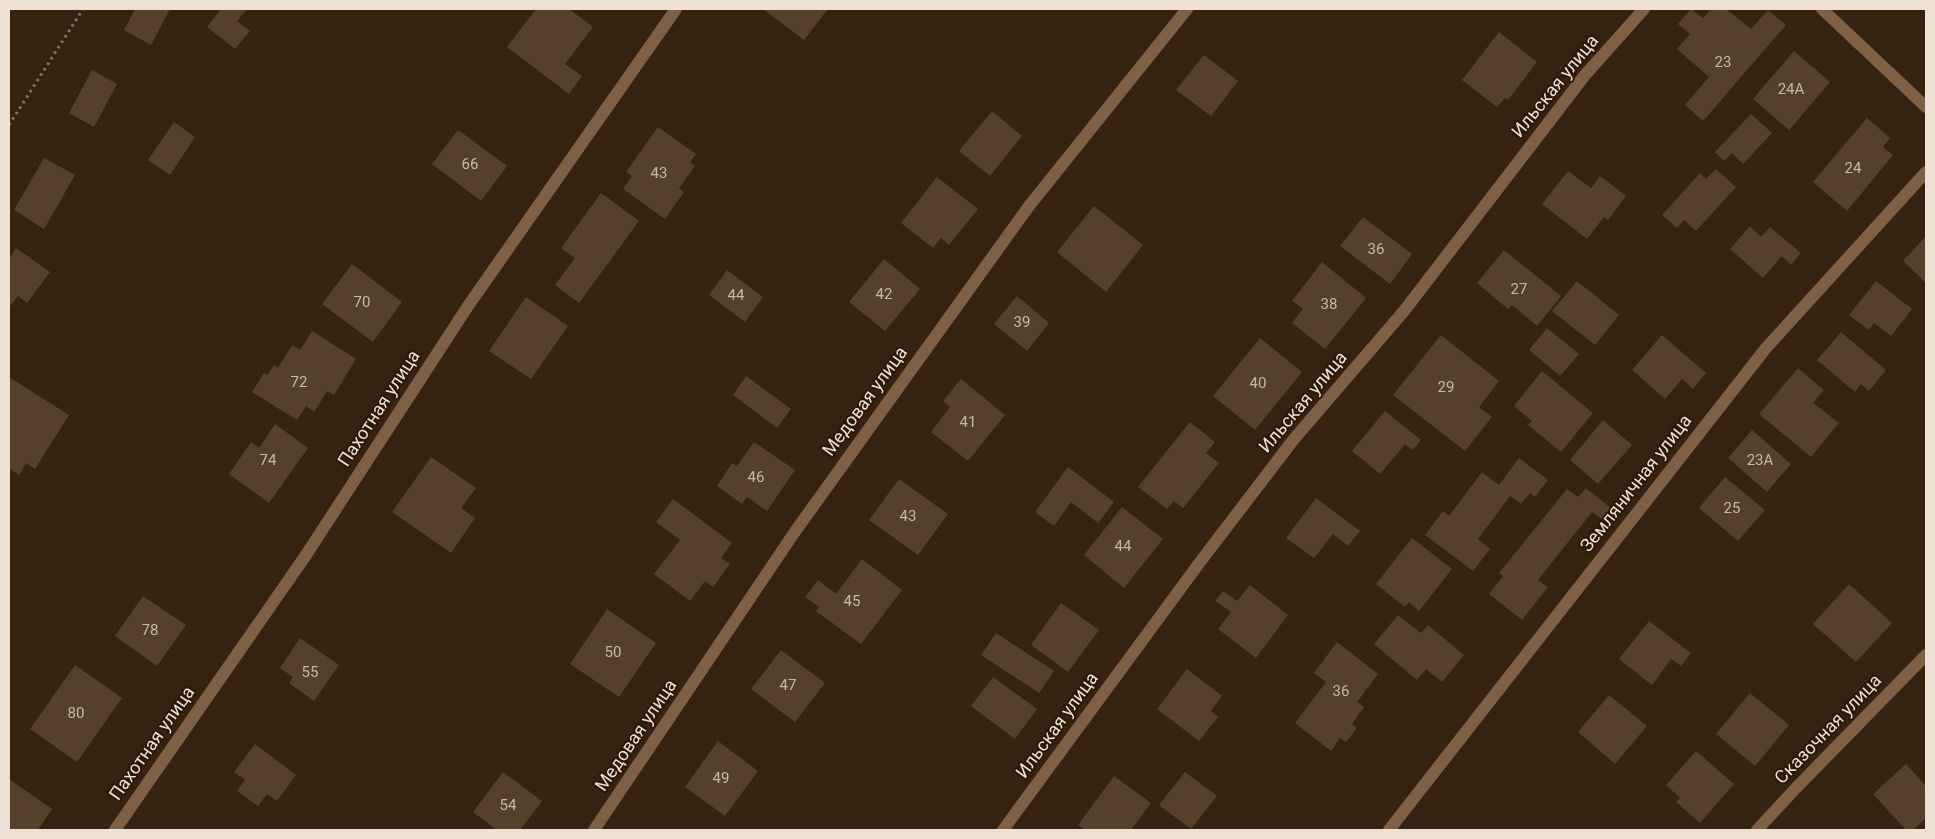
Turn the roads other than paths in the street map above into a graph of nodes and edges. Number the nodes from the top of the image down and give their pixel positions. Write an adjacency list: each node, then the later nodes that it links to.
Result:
1 (676, 9): 8 (street, Пахотная улица)
2 (1187, 9): 9 (street, Медовая улица)
3 (1644, 9): 10 (street, Ильская улица)
4 (1822, 9): 5 (street)
5 (1926, 107)
6 (1926, 172): 11 (street, Земляничная улица)
7 (1926, 655): 12 (street, Сказочная улица)
8 (115, 830)
9 (594, 830)
10 (1003, 830)
11 (1389, 830)
12 (1757, 830)

